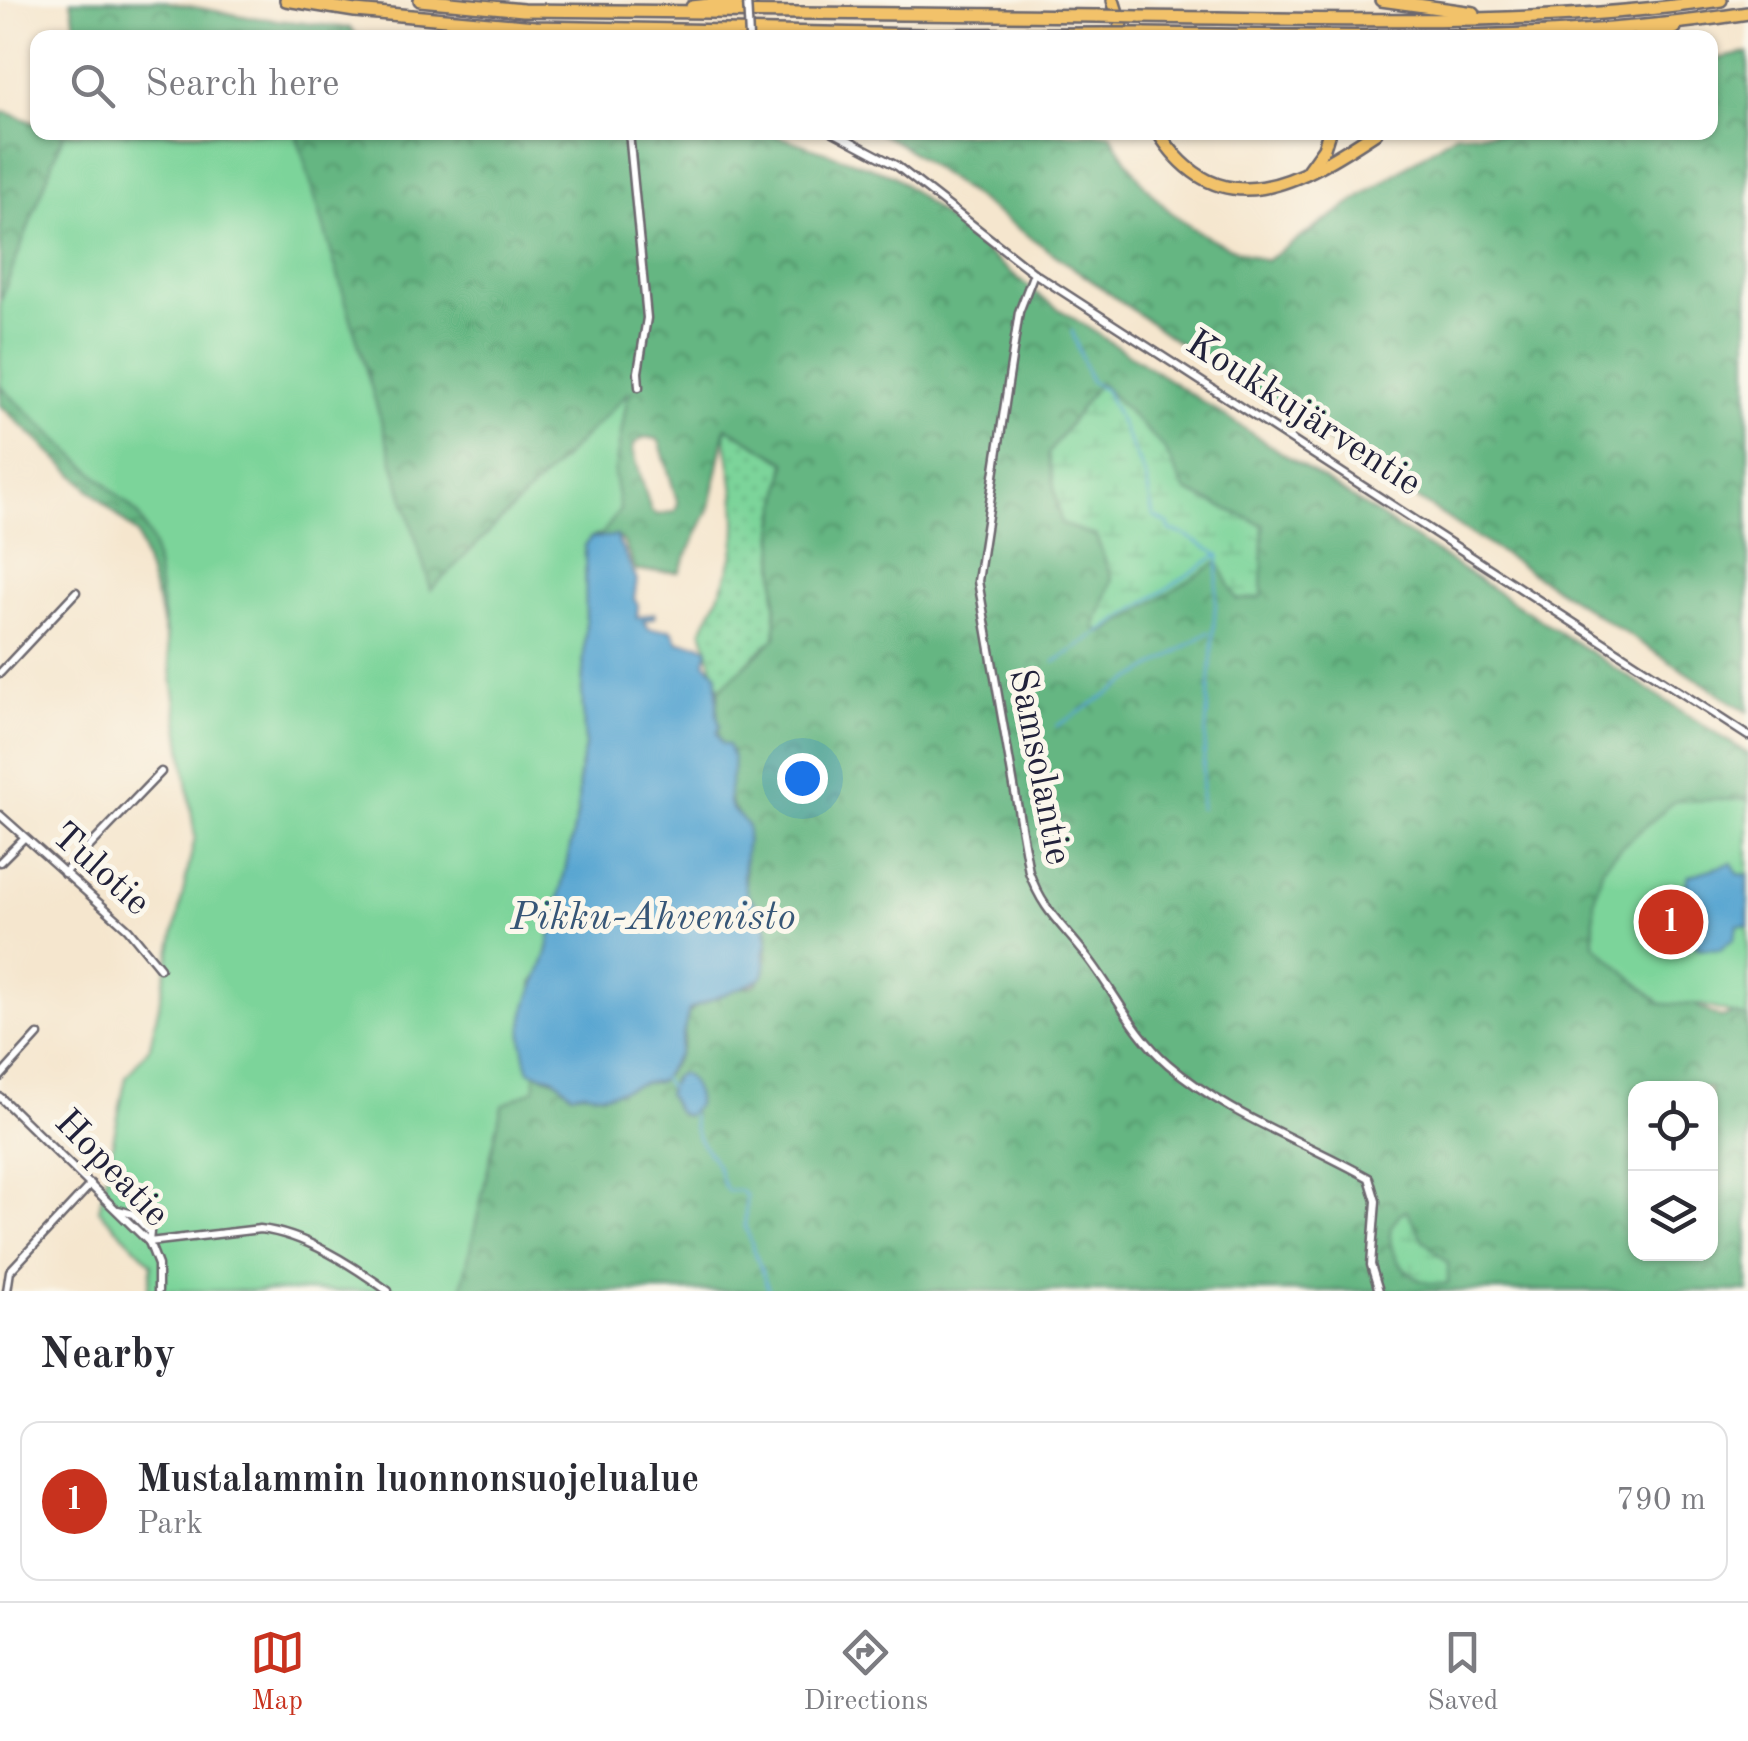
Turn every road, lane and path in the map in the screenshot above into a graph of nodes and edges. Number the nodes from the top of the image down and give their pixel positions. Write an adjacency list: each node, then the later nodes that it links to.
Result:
1 (286, 0): 11 (highway)
2 (420, 0): 7 (highway)
3 (750, 0): 7 (highway); 12 (street, bridge)
4 (1113, 0): 13 (highway)
5 (1381, 0): 9 (highway)
6 (1721, 0): 9 (highway)
7 (642, 12): 9 (highway, bridge)
8 (1748, 13): 10 (highway)
9 (1518, 18)
10 (1707, 20): 14 (highway, bridge); 15 (highway)
11 (680, 30)
12 (749, 30)
13 (1123, 30)
14 (1583, 30)
15 (1667, 30)
16 (630, 140): 23 (street)
17 (848, 140): 22 (street, Koukkujärventie)
18 (1165, 140): 21 (highway)
19 (1326, 140): 21 (highway)
20 (1363, 140): 21 (highway)
21 (1304, 177)
22 (1034, 273): 26 (street, Koukkujärventie); 41 (street, Samsolantie)
23 (639, 387)
24 (76, 592): 25 (street)
25 (0, 673)
26 (1748, 736)
27 (161, 772): 31 (street)
28 (0, 815): 29 (street, Tulotie)
29 (24, 838): 30 (street); 31 (street, Tulotie)
30 (0, 862)
31 (64, 873): 32 (street, Tulotie)
32 (160, 968)
33 (38, 1035): 34 (street)
34 (0, 1078)
35 (0, 1097): 36 (street, Hopeatie)
36 (91, 1184): 37 (street, Hopeatie); 38 (street)
37 (149, 1242): 39 (street, Hopeatie); 40 (street)
38 (7, 1291)
39 (158, 1291)
40 (388, 1291)
41 (1380, 1291)

